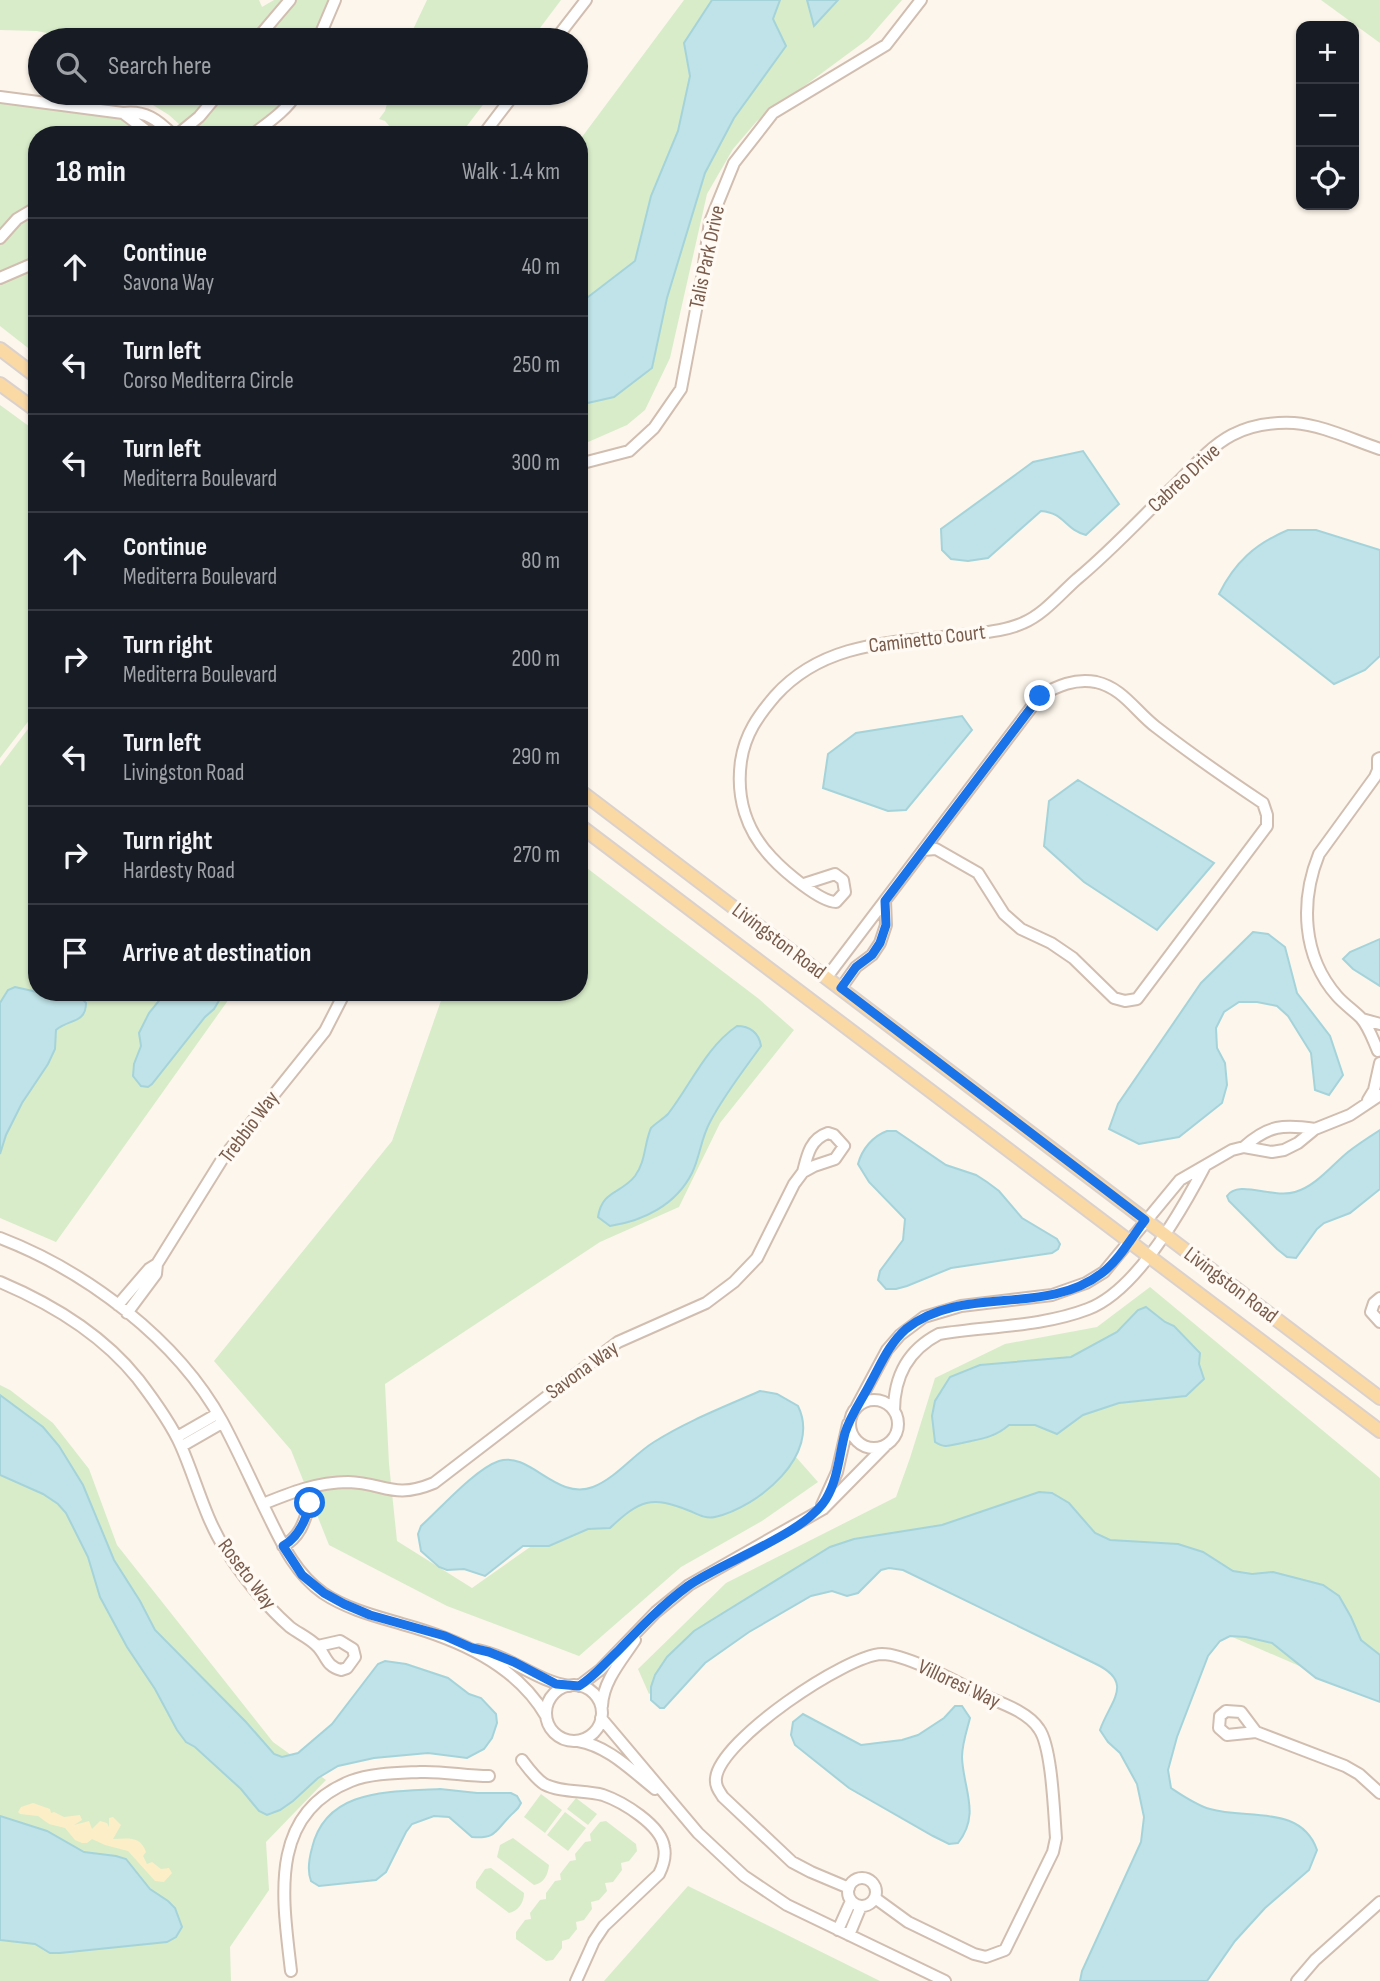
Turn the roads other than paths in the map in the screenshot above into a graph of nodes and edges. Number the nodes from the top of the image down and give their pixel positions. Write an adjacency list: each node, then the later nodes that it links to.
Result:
1 (290, 0): 5 (street)
2 (335, 0): 6 (street)
3 (586, 0): 7 (street)
4 (922, 0): 29 (street, Talis Park Drive)
5 (266, 28)
6 (323, 28)
7 (564, 28)
8 (0, 97): 9 (street)
9 (28, 101)
10 (62, 105): 14 (street)
11 (209, 105): 17 (street)
12 (288, 105): 18 (street)
13 (506, 105): 19 (street)
14 (123, 113): 15 (street); 16 (street)
15 (140, 126)
16 (164, 126)
17 (187, 126)
18 (263, 126)
19 (490, 126)
20 (28, 212): 21 (street)
21 (0, 238)
22 (28, 266): 23 (street)
23 (0, 278)
24 (0, 349): 25 (main road)
25 (28, 370)
26 (0, 384): 27 (main road)
27 (28, 404)
28 (1380, 449): 30 (street, Cabreo Drive)
29 (588, 462)
30 (1118, 542): 35 (street, Caminetto Court)
31 (1379, 758): 40 (street)
32 (588, 797): 37 (main road, Livingston Road)
33 (588, 832): 53 (main road, Livingston Road)
34 (923, 850): 34 (street); 36 (street)
35 (804, 884)
36 (885, 901): 37 (street); 38 (street)
37 (827, 977): 38 (main road, Livingston Road)
38 (841, 988): 50 (main road, Livingston Road)
39 (340, 1001): 55 (street, Trebbio Way)
40 (1362, 1018): 41 (street); 42 (street)
41 (1380, 1024)
42 (1379, 1047): 43 (street)
43 (1380, 1064): 45 (street)
44 (1380, 1095): 45 (street)
45 (1366, 1104): 46 (street)
46 (1315, 1129): 47 (street); 47 (street)
47 (1244, 1147): 48 (street)
48 (1205, 1166): 50 (street); 51 (street)
49 (803, 1172): 69 (street, Savona Way)
50 (1145, 1220): 51 (main road, Livingston Road); 53 (street)
51 (1164, 1235): 54 (street); 61 (main road, Livingston Road)
52 (0, 1238): 58 (street)
53 (1129, 1240): 54 (main road, Livingston Road); 62 (street)
54 (1150, 1256): 63 (street); 66 (main road, Livingston Road)
55 (157, 1264): 58 (street, Trebbio Way); 59 (street, Trebbio Way)
56 (0, 1282): 67 (street, Roseto Way)
57 (1380, 1298): 60 (street)
58 (118, 1305): 59 (street)
59 (127, 1313): 64 (street)
60 (1380, 1322)
61 (1380, 1398)
62 (857, 1406): 63 (street); 65 (street)
63 (894, 1411): 68 (street)
64 (220, 1418): 67 (street); 70 (street)
65 (850, 1418): 68 (street); 71 (street)
66 (1380, 1431)
67 (179, 1442): 74 (street, Roseto Way)
68 (887, 1444): 71 (street)
69 (316, 1487): 70 (street, Savona Way); 72 (street)
70 (263, 1504): 72 (street)
71 (814, 1516): 73 (street)
72 (283, 1546): 75 (street)
73 (643, 1626): 76 (street); 77 (street)
74 (318, 1646)
75 (472, 1648): 76 (street); 78 (street)
76 (574, 1686): 77 (street); 78 (street)
77 (601, 1714): 80 (street); 84 (street)
78 (546, 1716): 80 (street)
79 (1256, 1732): 83 (street)
80 (578, 1741): 84 (street)
81 (522, 1760): 91 (street)
82 (489, 1776): 90 (street)
83 (1379, 1793)
84 (674, 1804): 89 (street)
85 (849, 1888): 86 (street, Villoresi Way); 86 (street, Villoresi Way); 88 (street)
86 (874, 1898): 88 (street)
87 (1380, 1902): 93 (street)
88 (856, 1904): 89 (street)
89 (843, 1932): 92 (street)
90 (291, 1971)
91 (576, 1981)
92 (945, 1981)
93 (1297, 1981)

